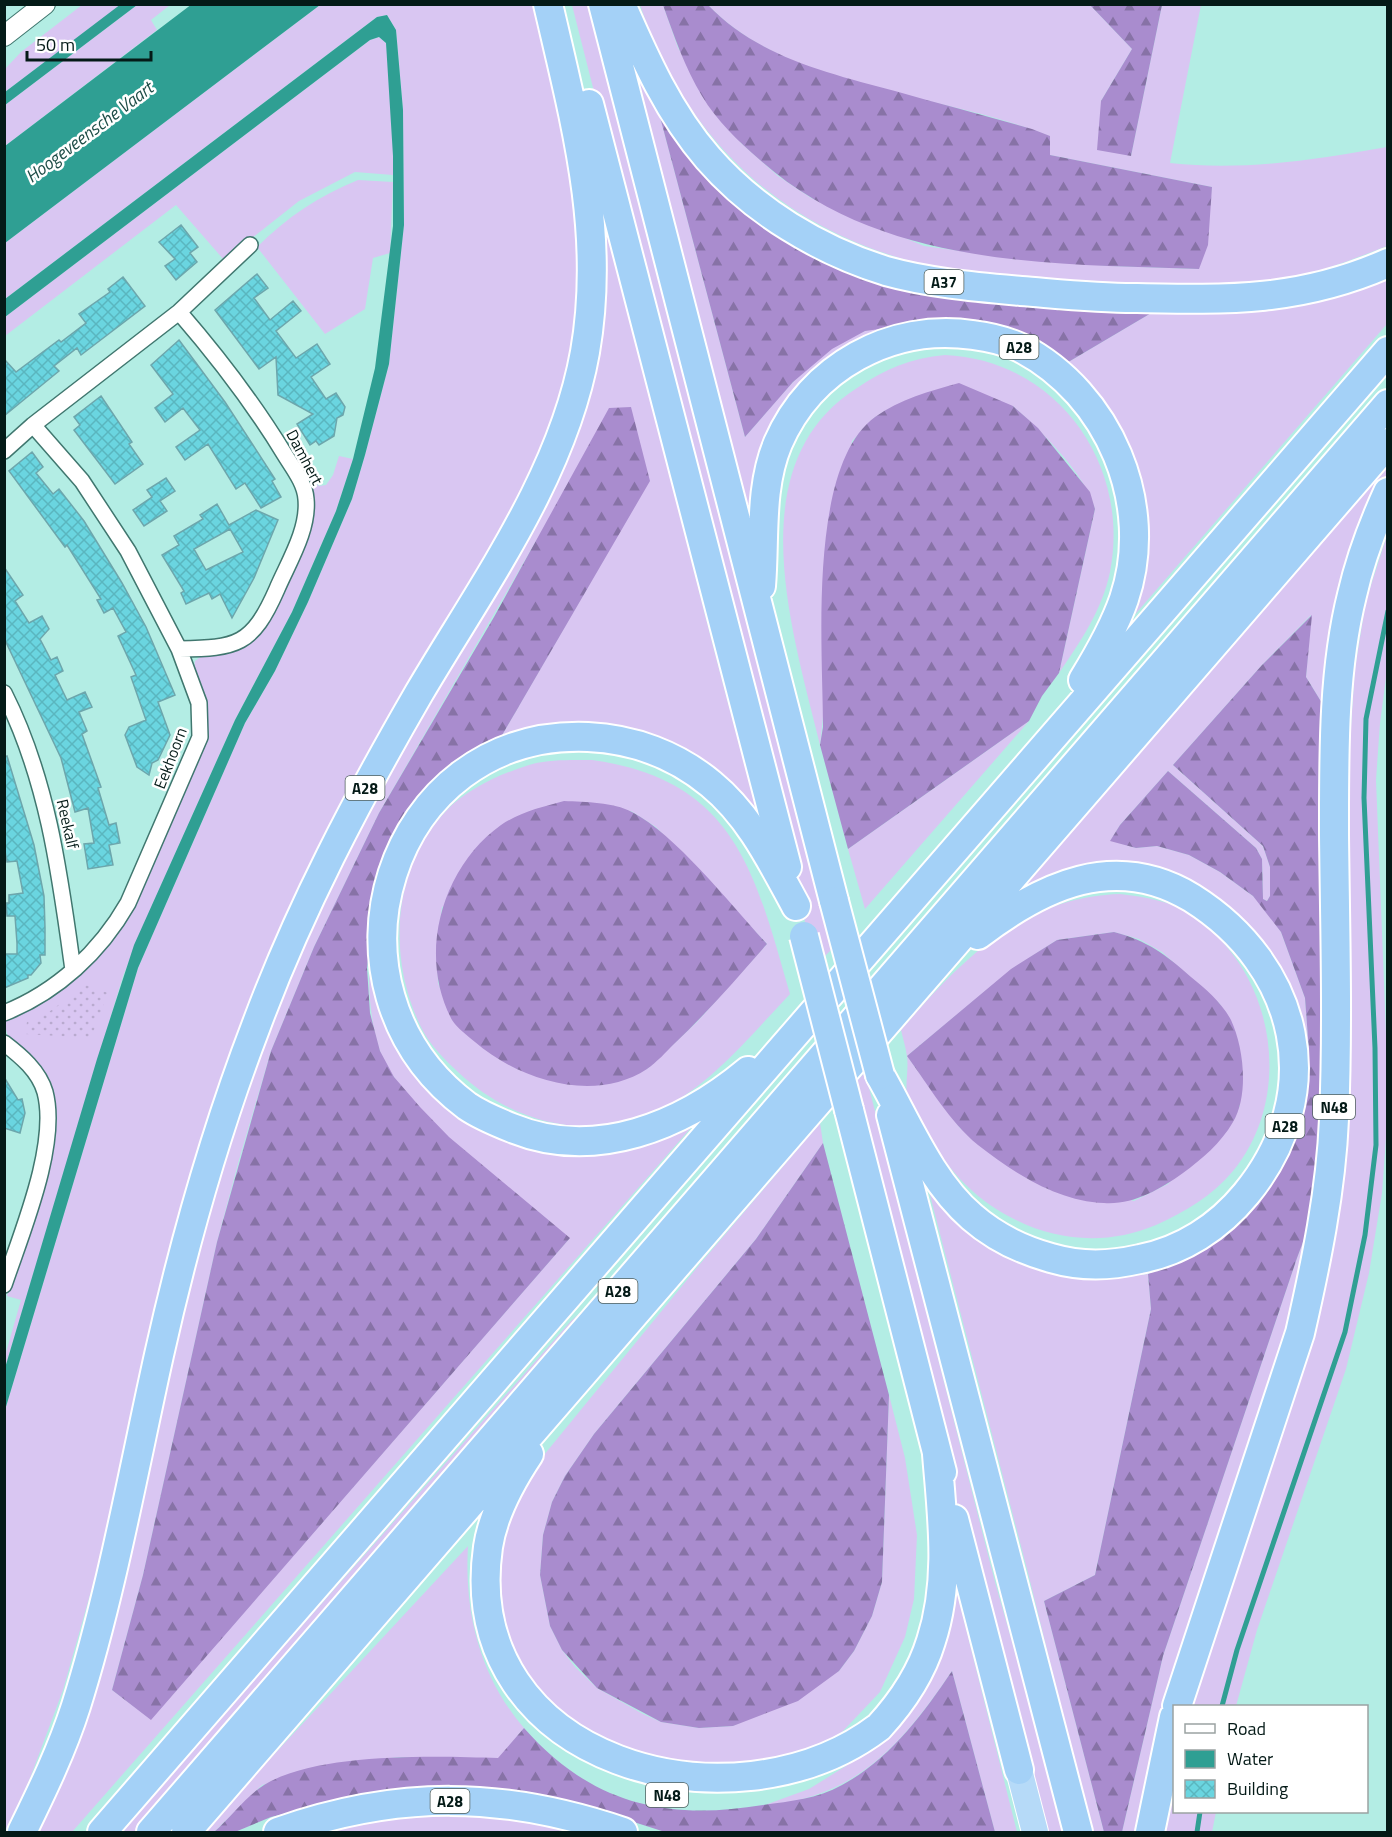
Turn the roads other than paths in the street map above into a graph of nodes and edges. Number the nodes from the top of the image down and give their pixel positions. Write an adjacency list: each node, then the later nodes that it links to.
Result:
1 (548, 4): 34 (highway, A28)
2 (563, 4): 20 (highway, A28)
3 (603, 4): 16 (highway, A28)
4 (621, 4): 8 (highway, A37)
5 (37, 7): 6 (street)
6 (4, 36)
7 (250, 245): 9 (street)
8 (1388, 263)
9 (179, 312): 12 (street); 17 (street, Damhert)
10 (1388, 351): 19 (highway)
11 (1388, 404): 36 (highway, A28)
12 (33, 424): 14 (street); 17 (street, Eekhoorn)
13 (1388, 443): 22 (highway)
14 (4, 451)
15 (1388, 492): 31 (highway, N48)
16 (759, 609): 19 (highway, A28); 26 (highway, A28, bridge)
17 (179, 649): 21 (street, Eekhoorn)
18 (4, 693): 21 (street, Reekalf)
19 (1048, 740): 24 (highway, A28)
20 (796, 906): 24 (highway, A28); 27 (highway, A28, bridge)
21 (73, 970): 23 (street, Eekhoorn)
22 (934, 970): 26 (highway, A28); 29 (highway, A28)
23 (4, 1013)
24 (805, 1024): 35 (highway, A28)
25 (4, 1043): 28 (street)
26 (880, 1075): 41 (highway)
27 (849, 1110): 30 (highway, N48)
28 (4, 1285)
29 (574, 1384): 30 (highway, N48); 37 (highway, A28)
30 (937, 1454): 33 (highway, N48)
31 (1179, 1705)
32 (1173, 1722): 42 (highway)
33 (1019, 1770): 40 (highway, N48)
34 (22, 1833)
35 (102, 1833)
36 (151, 1833)
37 (186, 1833)
38 (278, 1833): 39 (highway, A28)
39 (623, 1833)
40 (1035, 1833)
41 (1078, 1833)
42 (1150, 1833)

